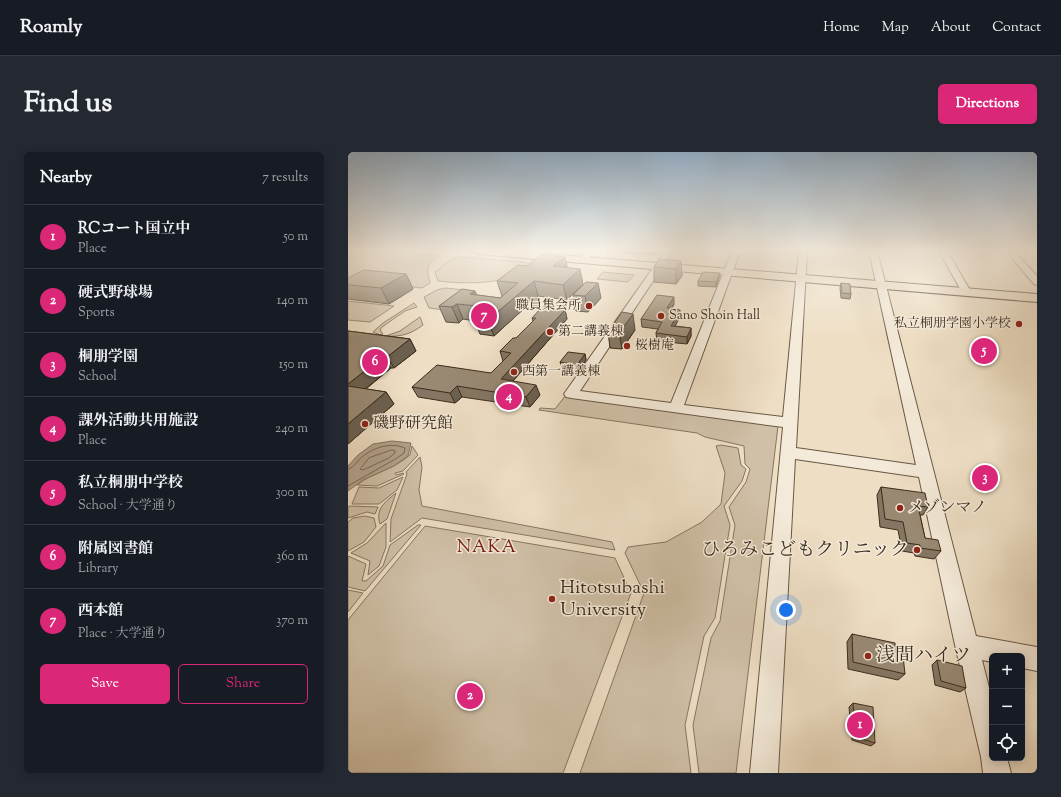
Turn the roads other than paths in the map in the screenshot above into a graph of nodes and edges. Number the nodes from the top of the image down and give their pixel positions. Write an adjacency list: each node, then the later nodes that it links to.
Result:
1 (649, 280): 10 (street)
2 (726, 280): 10 (street)
3 (802, 280): 11 (street)
4 (841, 280): 7 (main road)
5 (880, 280): 7 (street)
6 (959, 280): 8 (street)
7 (881, 283): 8 (main road); 13 (street)
8 (965, 290): 9 (main road)
9 (1037, 296)
10 (676, 408): 11 (street)
11 (790, 423): 12 (street)
12 (788, 452): 13 (street); 18 (street)
13 (925, 472): 14 (street)
14 (966, 645): 15 (street); 16 (street)
15 (1037, 658)
16 (989, 739)
17 (995, 761): 19 (street)
18 (764, 773)
19 (997, 773)

